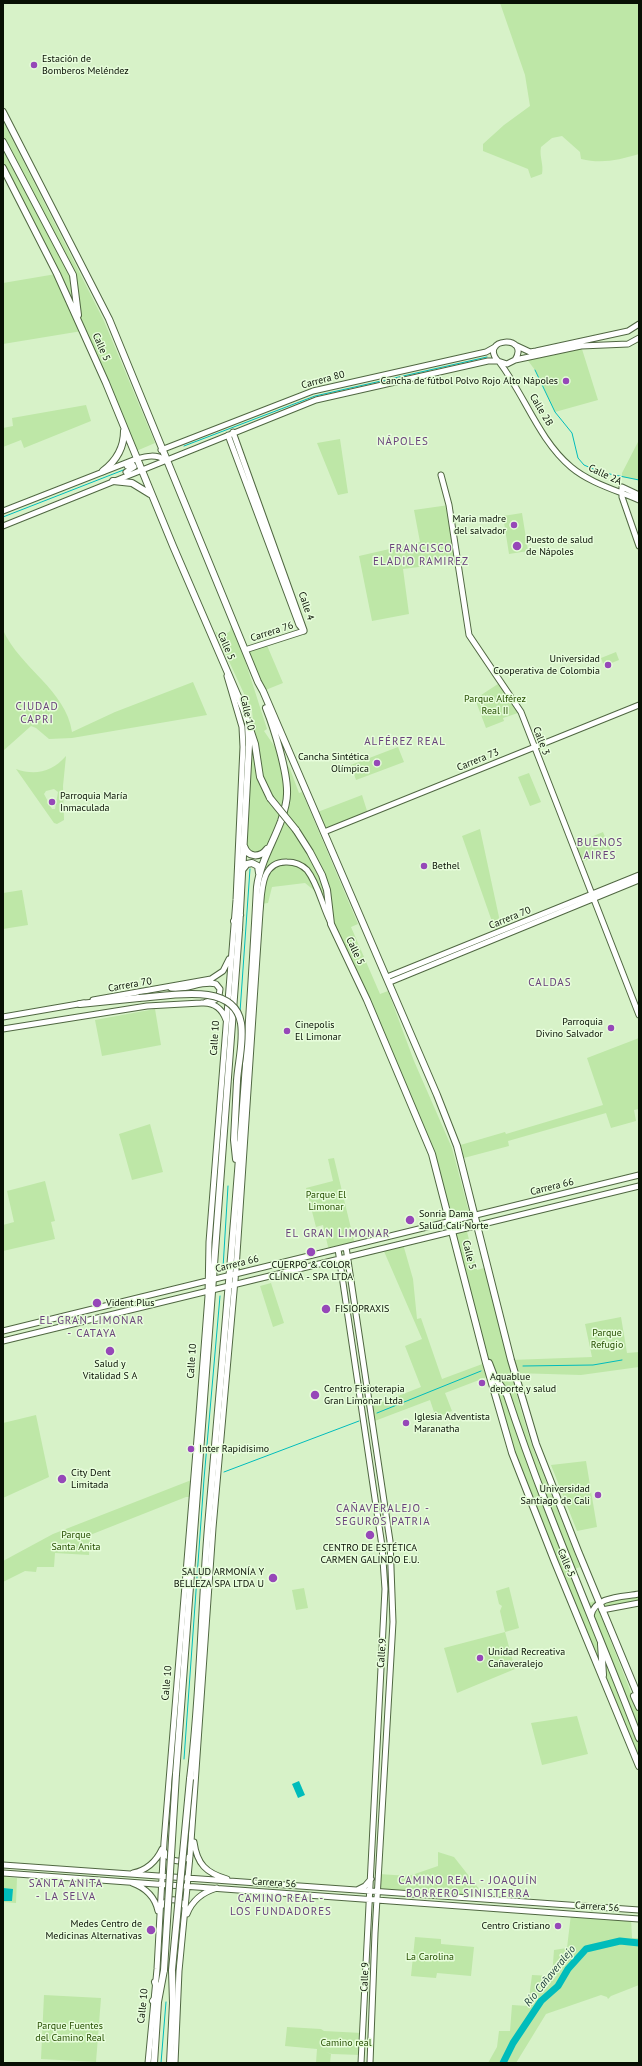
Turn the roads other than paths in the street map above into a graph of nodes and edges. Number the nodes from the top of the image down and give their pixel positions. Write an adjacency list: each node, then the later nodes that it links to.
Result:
1 (3, 112): 15 (main road, Calle 5)
2 (3, 142): 4 (main road)
3 (3, 168): 4 (main road, Calle 5)
4 (79, 321): 12 (main road, Calle 5)
5 (639, 324): 7 (street, Carrera 80)
6 (639, 338): 9 (street, Carrera 80)
7 (515, 345): 8 (street, Carrera 80); 9 (street)
8 (495, 347): 10 (street); 15 (street, Carrera 80)
9 (514, 361): 10 (street, Carrera 80); 11 (street)
10 (499, 362): 11 (street, Calle 2B); 13 (street, Carrera 80)
11 (512, 378): 16 (street, Calle 2B)
12 (124, 429): 17 (main road, Calle 5); 20 (main road)
13 (233, 432): 14 (street, Carrera 80); 30 (street, Calle 4)
14 (228, 434): 18 (street, Carrera 80); 30 (street, Calle 4)
15 (162, 450): 18 (main road, Calle 5)
16 (555, 451): 23 (street, Calle 2A)
17 (136, 459): 18 (street); 19 (main road, Calle 5); 20 (street)
18 (166, 460): 19 (street, Carrera 80); 31 (main road, Calle 5)
19 (141, 470): 22 (street, Carrera 80); 25 (main road, Calle 5)
20 (103, 471): 22 (street); 27 (street)
21 (441, 475): 36 (street, Calle 3)
22 (113, 480): 25 (main road); 28 (street, Carrera 80)
23 (622, 490): 24 (street); 26 (street); 29 (street, Calle 2A)
24 (639, 495)
25 (153, 498): 32 (main road, Calle 5)
26 (639, 500)
27 (3, 510)
28 (3, 526)
29 (639, 546)
30 (304, 631): 31 (street, Carrera 76)
31 (245, 650): 33 (main road, Calle 5)
32 (222, 662): 35 (main road, Calle 5); 47 (street, Calle 10)
33 (258, 682): 37 (main road, Calle 5); 39 (main road, Calle 10)
34 (639, 705): 36 (street, Carrera 73)
35 (248, 722): 38 (main road, Calle 10); 48 (main road, Calle 5, bridge)
36 (534, 747): 37 (street, Carrera 73); 45 (street, Calle 3)
37 (324, 832): 51 (main road, Calle 5)
38 (243, 838): 39 (main road); 40 (main road, Calle 10)
39 (270, 845): 41 (main road, Calle 10)
40 (243, 870): 41 (main road); 46 (main road, Calle 10)
41 (259, 873): 44 (main road, Calle 10)
42 (639, 875): 45 (street, Carrera 70)
43 (639, 880): 45 (street, Carrera 70)
44 (260, 888): 48 (street, Calle 10); 61 (main road, Calle 10)
45 (593, 898): 51 (street, Carrera 70); 55 (street, Calle 3)
46 (240, 915): 47 (main road); 49 (main road, Calle 10)
47 (234, 921): 49 (main road); 50 (street, Calle 10)
48 (331, 924): 71 (main road, Calle 5)
49 (239, 930): 59 (main road, Calle 10)
50 (233, 938): 52 (street, Carrera 70); 57 (street, Calle 10)
51 (388, 980): 70 (main road, Calle 5)
52 (170, 987): 53 (street); 54 (street, Carrera 70)
53 (201, 1003): 57 (street); 58 (street)
54 (80, 1004): 56 (street, Carrera 70); 68 (main road, bridge)
55 (639, 1015)
56 (3, 1017)
57 (226, 1027): 60 (street, Calle 10)
58 (3, 1029)
59 (230, 1054): 60 (main road); 62 (main road, Calle 10)
60 (224, 1059): 62 (main road); 64 (street, Calle 10)
61 (248, 1060): 68 (main road, Calle 10); 78 (street, Calle 10)
62 (229, 1067): 63 (main road, Calle 10)
63 (224, 1144): 64 (main road); 66 (main road, Calle 10)
64 (217, 1150): 65 (street, Calle 10)
65 (216, 1159): 66 (main road); 79 (street, Calle 10)
66 (222, 1165): 79 (main road, Calle 10)
67 (639, 1175): 70 (street, Carrera 66)
68 (238, 1177): 78 (main road, Calle 10)
69 (639, 1186): 72 (street, Carrera 66)
70 (475, 1215): 71 (street, Carrera 66); 72 (main road, Calle 5)
71 (450, 1221): 73 (main road, Calle 5); 74 (street, Carrera 66)
72 (478, 1225): 73 (street, Carrera 66); 90 (main road, Calle 5)
73 (452, 1232): 76 (street, Carrera 66); 83 (main road, Calle 5)
74 (346, 1247): 75 (street, Carrera 66); 76 (street, Calle 9)
75 (338, 1249): 77 (street, Calle 9); 78 (street, Carrera 66)
76 (348, 1257): 77 (street, Carrera 66); 85 (street, Calle 9)
77 (340, 1259): 80 (street, Carrera 66); 86 (street, Calle 9)
78 (232, 1275): 79 (street, Carrera 66); 80 (main road, Calle 10)
79 (211, 1280): 81 (main road, Calle 10); 82 (street, Carrera 66)
80 (231, 1286): 81 (street, Carrera 66); 105 (main road, Calle 10)
81 (210, 1291): 84 (street, Carrera 66); 107 (main road, Calle 10)
82 (3, 1331)
83 (480, 1339): 93 (main road); 99 (main road, Calle 5)
84 (3, 1341)
85 (374, 1435): 86 (street); 88 (street, Calle 9)
86 (368, 1450): 87 (street, Calle 9)
87 (370, 1461): 88 (street); 94 (street, Calle 9)
88 (380, 1473): 97 (street, Calle 9)
89 (639, 1594): 90 (street)
90 (599, 1602): 92 (main road, Calle 5); 93 (street)
91 (639, 1603): 92 (street)
92 (602, 1610): 95 (main road, Calle 5)
93 (591, 1616): 96 (main road)
94 (384, 1632): 97 (street); 100 (street, Calle 9)
95 (612, 1632): 101 (main road, Calle 5); 102 (main road, Calle 5)
96 (600, 1636): 99 (main road); 103 (main road)
97 (391, 1644): 98 (street, Calle 9)
98 (389, 1676): 100 (street); 106 (street, Calle 9)
99 (603, 1680): 108 (main road, Calle 5)
100 (381, 1684): 104 (street, Calle 9)
101 (639, 1698)
102 (639, 1707)
103 (639, 1738)
104 (378, 1745): 106 (street); 110 (street, Calle 9)
105 (195, 1754): 111 (street, Calle 10); 147 (main road, Calle 10, bridge)
106 (386, 1757): 109 (street, Calle 9)
107 (174, 1763): 112 (street, Calle 10); 144 (main road, Calle 10, bridge)
108 (639, 1766)
109 (386, 1770): 110 (street); 130 (street, Calle 9)
110 (377, 1781): 120 (street, Calle 9)
111 (192, 1830): 115 (street, Calle 10); 124 (street)
112 (164, 1842): 113 (street, Calle 10); 118 (street)
113 (164, 1850): 114 (street, Calle 10); 115 (street)
114 (163, 1859): 119 (street, Calle 10); 123 (street)
115 (190, 1859): 121 (street, Calle 10); 123 (street)
116 (3, 1865): 118 (street, Carrera 56)
117 (3, 1873): 122 (street, Carrera 56)
118 (125, 1874): 119 (street, Carrera 56)
119 (162, 1876): 123 (street, Carrera 56); 125 (street, Calle 10)
120 (372, 1878): 128 (street); 129 (street, Calle 9)
121 (188, 1879): 123 (street, Carrera 56); 124 (street, Carrera 56); 126 (street, Calle 10)
122 (120, 1880): 125 (street, Carrera 56); 140 (street)
123 (176, 1881): 125 (street, Carrera 56); 126 (street, Carrera 56); 134 (street); 135 (street)
124 (237, 1882): 128 (street, Carrera 56)
125 (161, 1883): 134 (street, Calle 10)
126 (188, 1885): 127 (street, Carrera 56); 135 (street, Calle 10)
127 (224, 1888): 131 (street, Carrera 56); 141 (street)
128 (356, 1890): 129 (street, Carrera 56)
129 (370, 1892): 130 (street, Carrera 56); 132 (street, Calle 9)
130 (378, 1892): 133 (street, Calle 9); 138 (street, Carrera 56)
131 (358, 1900): 132 (street, Carrera 56); 139 (street)
132 (370, 1900): 133 (street, Carrera 56); 139 (street, Calle 9)
133 (377, 1900): 142 (street, Carrera 56); 148 (street, Calle 9)
134 (160, 1901): 136 (street, Calle 10)
135 (186, 1902): 137 (street, Calle 10)
136 (160, 1908): 137 (street); 140 (street, Calle 10)
137 (186, 1908): 141 (street, Calle 10)
138 (639, 1910)
139 (369, 1911): 146 (street, Calle 9)
140 (159, 1917): 143 (street, Calle 10)
141 (185, 1919): 147 (street, Calle 10)
142 (639, 1919)
143 (156, 1982): 144 (main road); 145 (street, Calle 10)
144 (159, 1994): 145 (main road); 152 (main road, Calle 10)
145 (153, 2001): 151 (street, Calle 10)
146 (364, 2002): 148 (street); 150 (street, Calle 9)
147 (176, 2003): 153 (main road, Calle 10)
148 (372, 2014): 149 (street, Calle 9)
149 (371, 2046): 150 (street); 155 (street, Calle 9)
150 (361, 2055): 154 (street, Calle 9)
151 (148, 2063)
152 (154, 2063)
153 (172, 2063)
154 (361, 2063)
155 (370, 2063)

